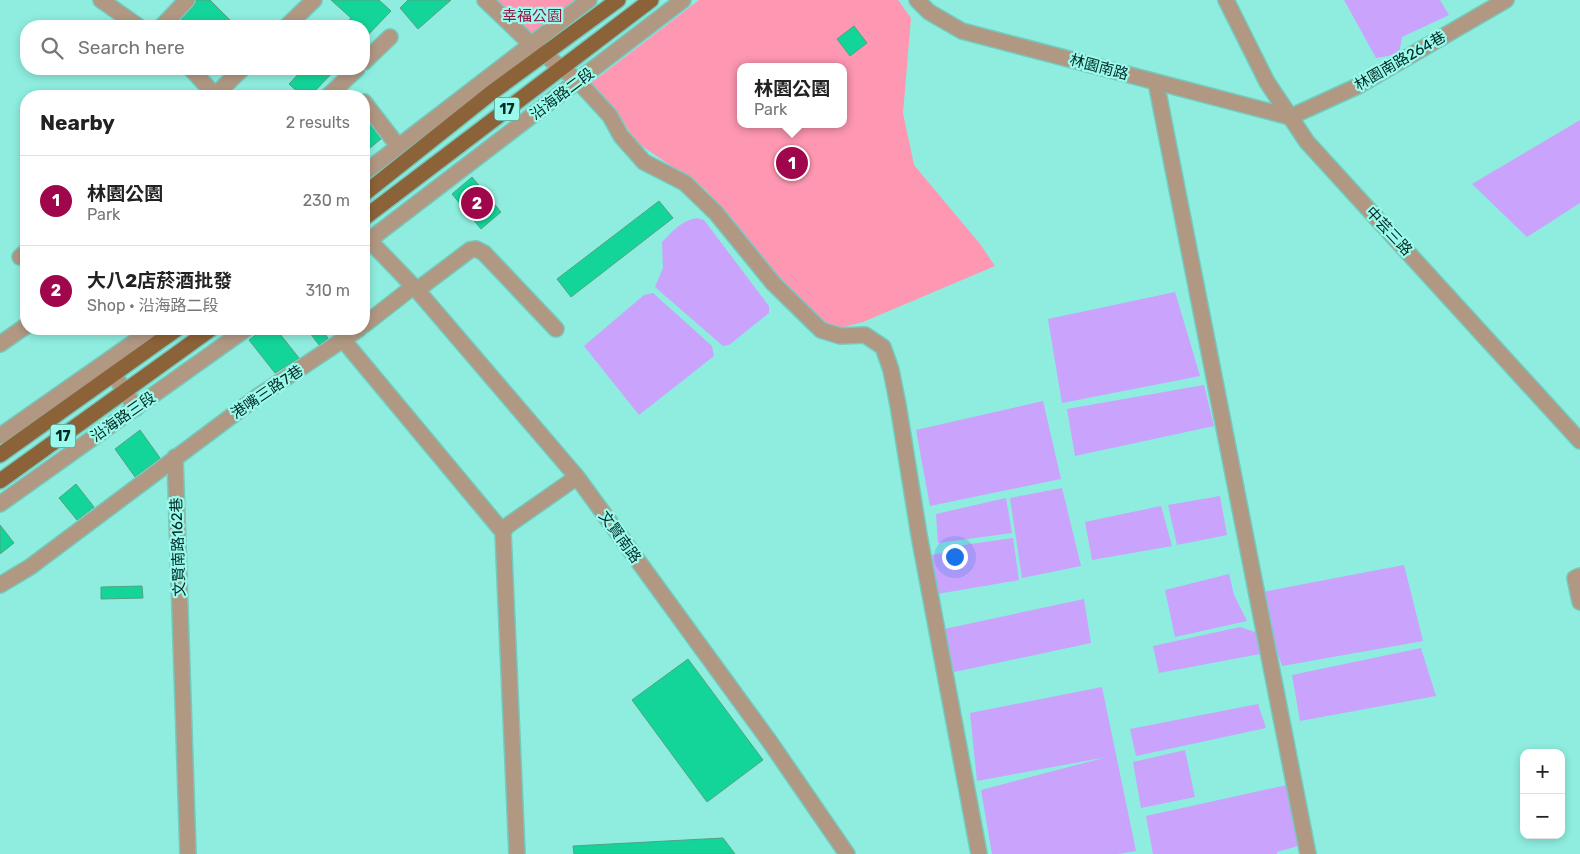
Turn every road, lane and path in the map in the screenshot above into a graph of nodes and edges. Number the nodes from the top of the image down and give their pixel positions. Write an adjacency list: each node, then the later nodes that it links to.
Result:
1 (101, 0): 12 (street)
2 (187, 0): 13 (street)
3 (314, 0): 14 (street)
4 (485, 0): 16 (street)
5 (589, 0): 16 (street)
6 (618, 0): 17 (main road, 17)
7 (651, 0): 19 (main road, 沿海路二段 / 17)
8 (683, 0): 23 (street, 沿海路二段)
9 (917, 0): 24 (street, 林園南路)
10 (1226, 0): 29 (street, 中芸三路)
11 (1506, 0): 29 (street, 林園南路264巷)
12 (129, 20)
13 (168, 20)
14 (293, 20)
15 (390, 37): 18 (street)
16 (531, 44): 17 (street); 30 (street)
17 (546, 54): 19 (street); 32 (main road, 17)
18 (370, 56)
19 (561, 67): 23 (street); 33 (main road, 沿海路二段 / 17)
20 (196, 75): 25 (street)
21 (236, 75): 26 (street)
22 (351, 75): 27 (street)
23 (578, 81): 34 (street, 沿海路二段); 64 (street)
24 (1156, 82): 29 (street, 林園南路); 65 (street)
25 (210, 90)
26 (221, 90)
27 (334, 90)
28 (370, 110): 30 (street)
29 (1290, 118): 51 (street, 中芸三路)
30 (398, 146): 31 (street)
31 (370, 168)
32 (370, 189)
33 (370, 213)
34 (370, 236)
35 (370, 245): 36 (street, 文賢南路)
36 (416, 288): 37 (street); 38 (street); 54 (street, 文賢南路)
37 (370, 321)
38 (556, 328)
39 (20, 330): 46 (street)
40 (146, 335): 47 (street)
41 (167, 335): 47 (main road, 17)
42 (203, 335): 48 (main road, 沿海路三段 / 17)
43 (238, 335): 49 (street, 沿海路三段)
44 (352, 335): 45 (street, 港嘴三路7巷)
45 (344, 341): 53 (street, 港嘴三路7巷); 57 (street)
46 (0, 344)
47 (109, 368): 48 (street); 50 (street); 52 (main road, 17)
48 (125, 391): 49 (street); 55 (main road, 沿海路三段 / 17)
49 (136, 408): 56 (street, 沿海路三段)
50 (0, 436)
51 (1580, 441)
52 (0, 455)
53 (176, 457): 59 (street); 61 (street, 文賢南路162巷)
54 (577, 477): 57 (street); 63 (street, 文賢南路)
55 (0, 481)
56 (0, 504)
57 (503, 532): 62 (street)
58 (1580, 576): 60 (street)
59 (0, 585)
60 (1580, 602)
61 (188, 854)
62 (516, 854)
63 (847, 854)
64 (979, 854)
65 (1308, 854)

